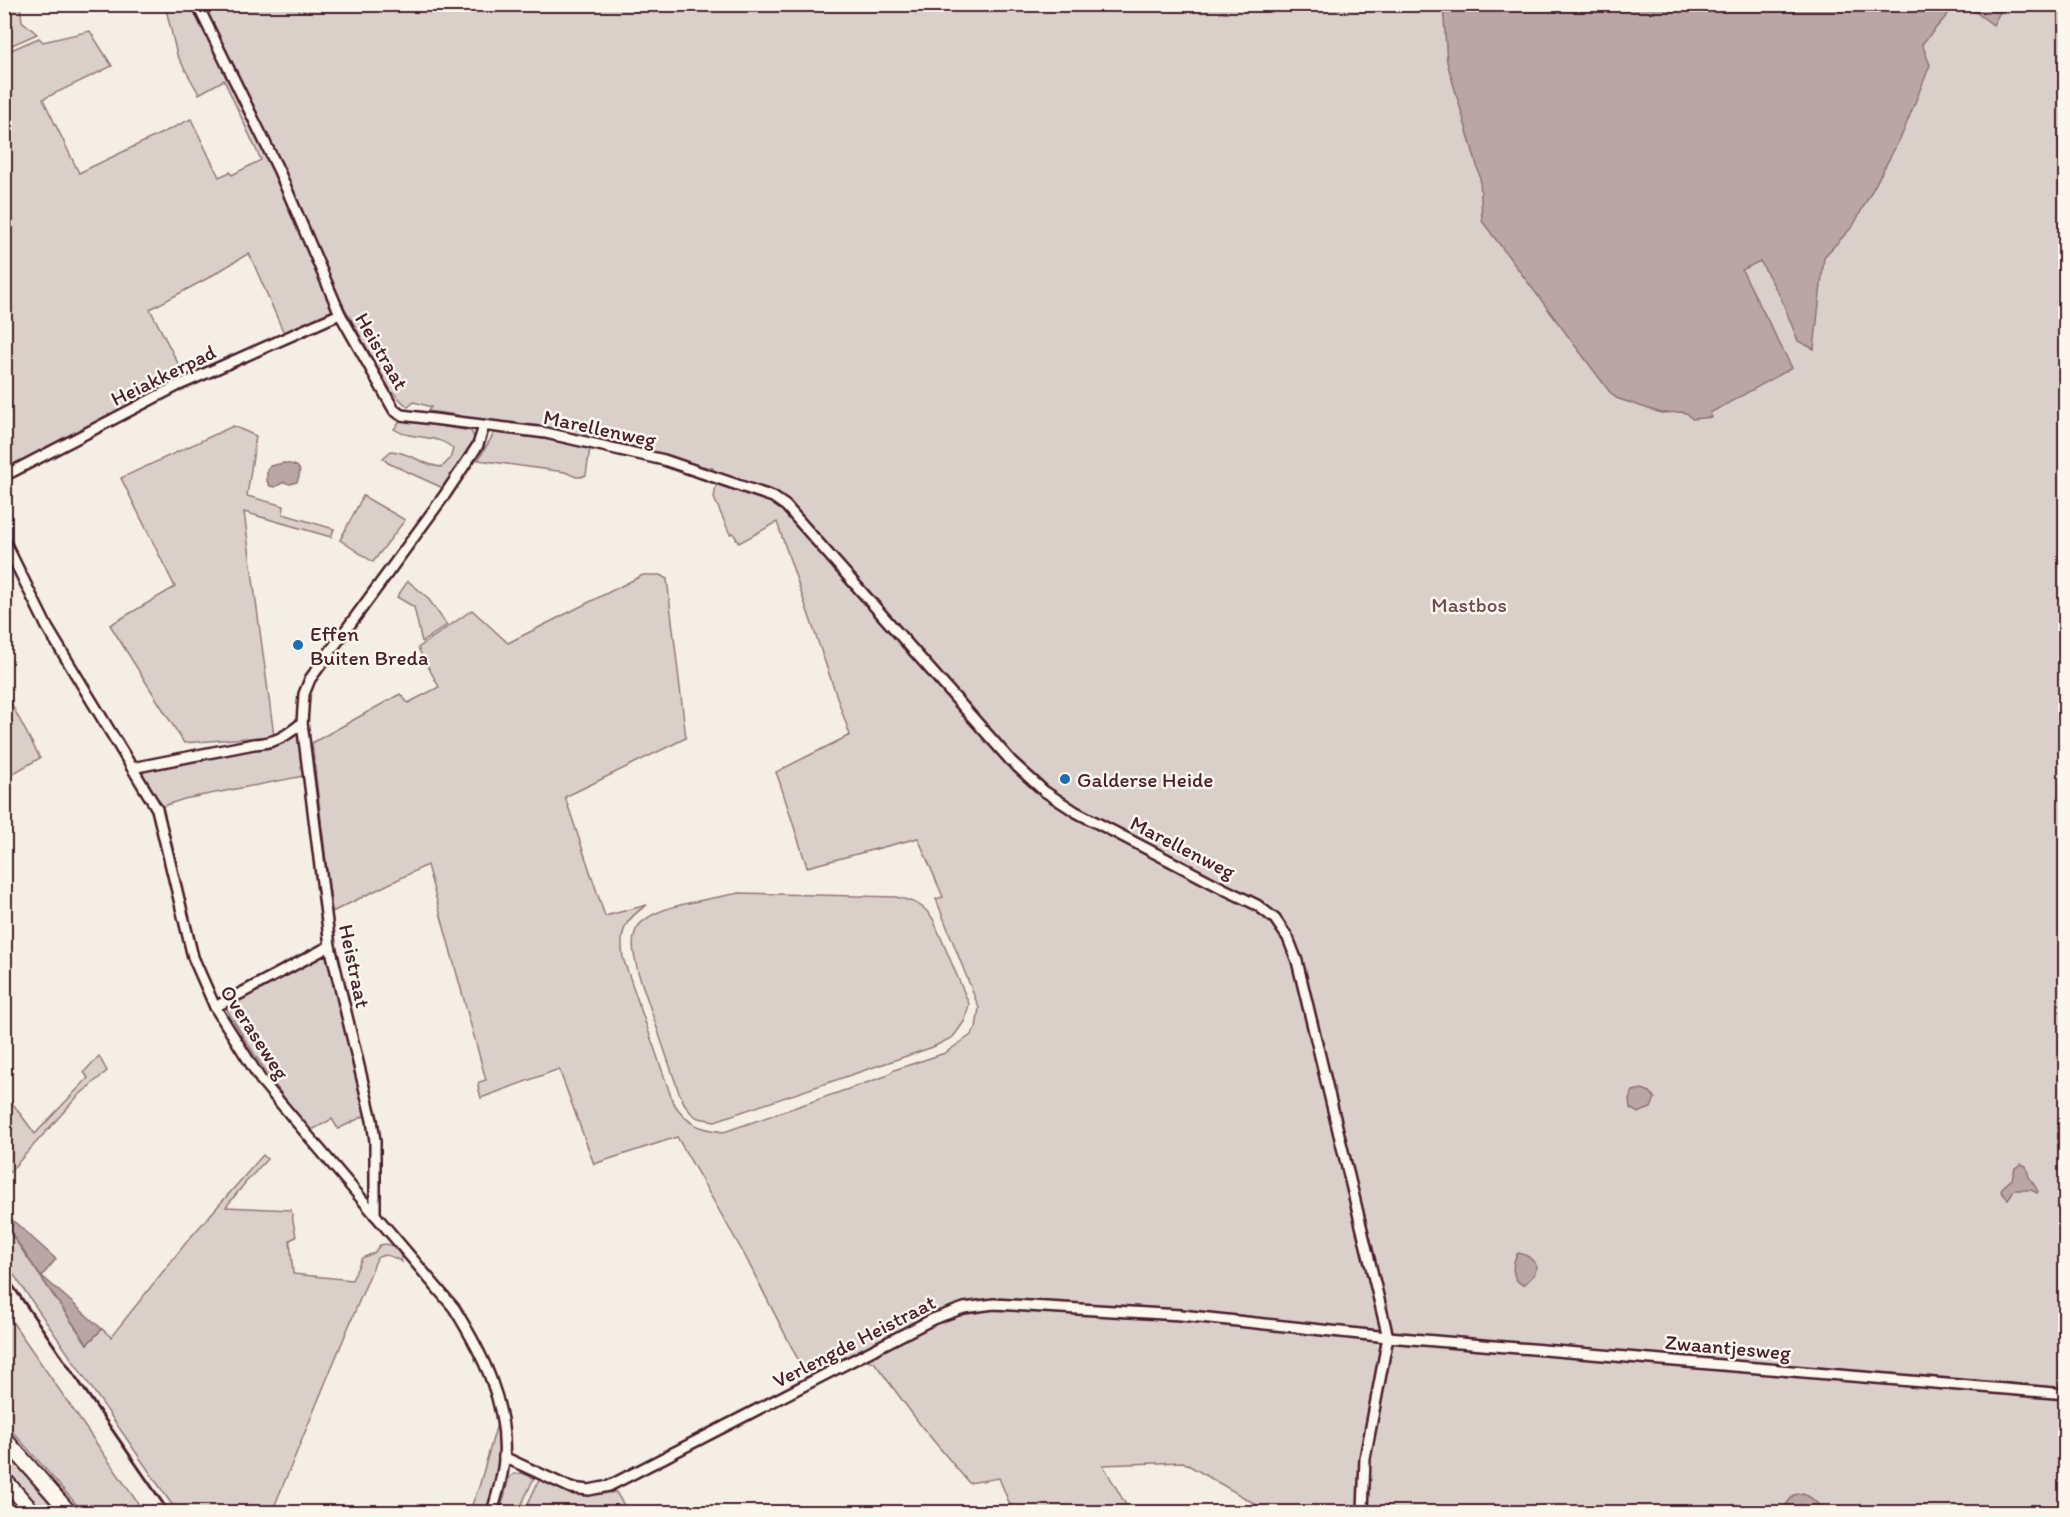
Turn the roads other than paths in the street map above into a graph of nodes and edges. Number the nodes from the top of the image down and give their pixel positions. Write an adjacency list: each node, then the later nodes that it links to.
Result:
1 (197, 4): 2 (street, Heistraat)
2 (340, 314): 3 (street, Heistraat); 4 (street, Heiakkerpad)
3 (484, 426): 6 (street, Heistraat); 11 (street, Marellenweg)
4 (4, 476)
5 (4, 540): 7 (street, Overaseweg)
6 (302, 723): 7 (street); 8 (street, Heistraat)
7 (132, 768): 9 (street, Overaseweg)
8 (330, 946): 9 (street); 10 (street, Heistraat)
9 (215, 1007): 10 (street, Overaseweg)
10 (375, 1215): 14 (street, Overaseweg)
11 (1388, 1337): 12 (street, Zwaantjesweg); 14 (street, Verlengde Heistraat); 19 (street)
12 (2066, 1394)
13 (4, 1438): 17 (highway)
14 (504, 1457): 18 (street, Overaseweg)
15 (4, 1479): 16 (highway)
16 (33, 1512)
17 (69, 1512)
18 (492, 1512)
19 (1363, 1512)

